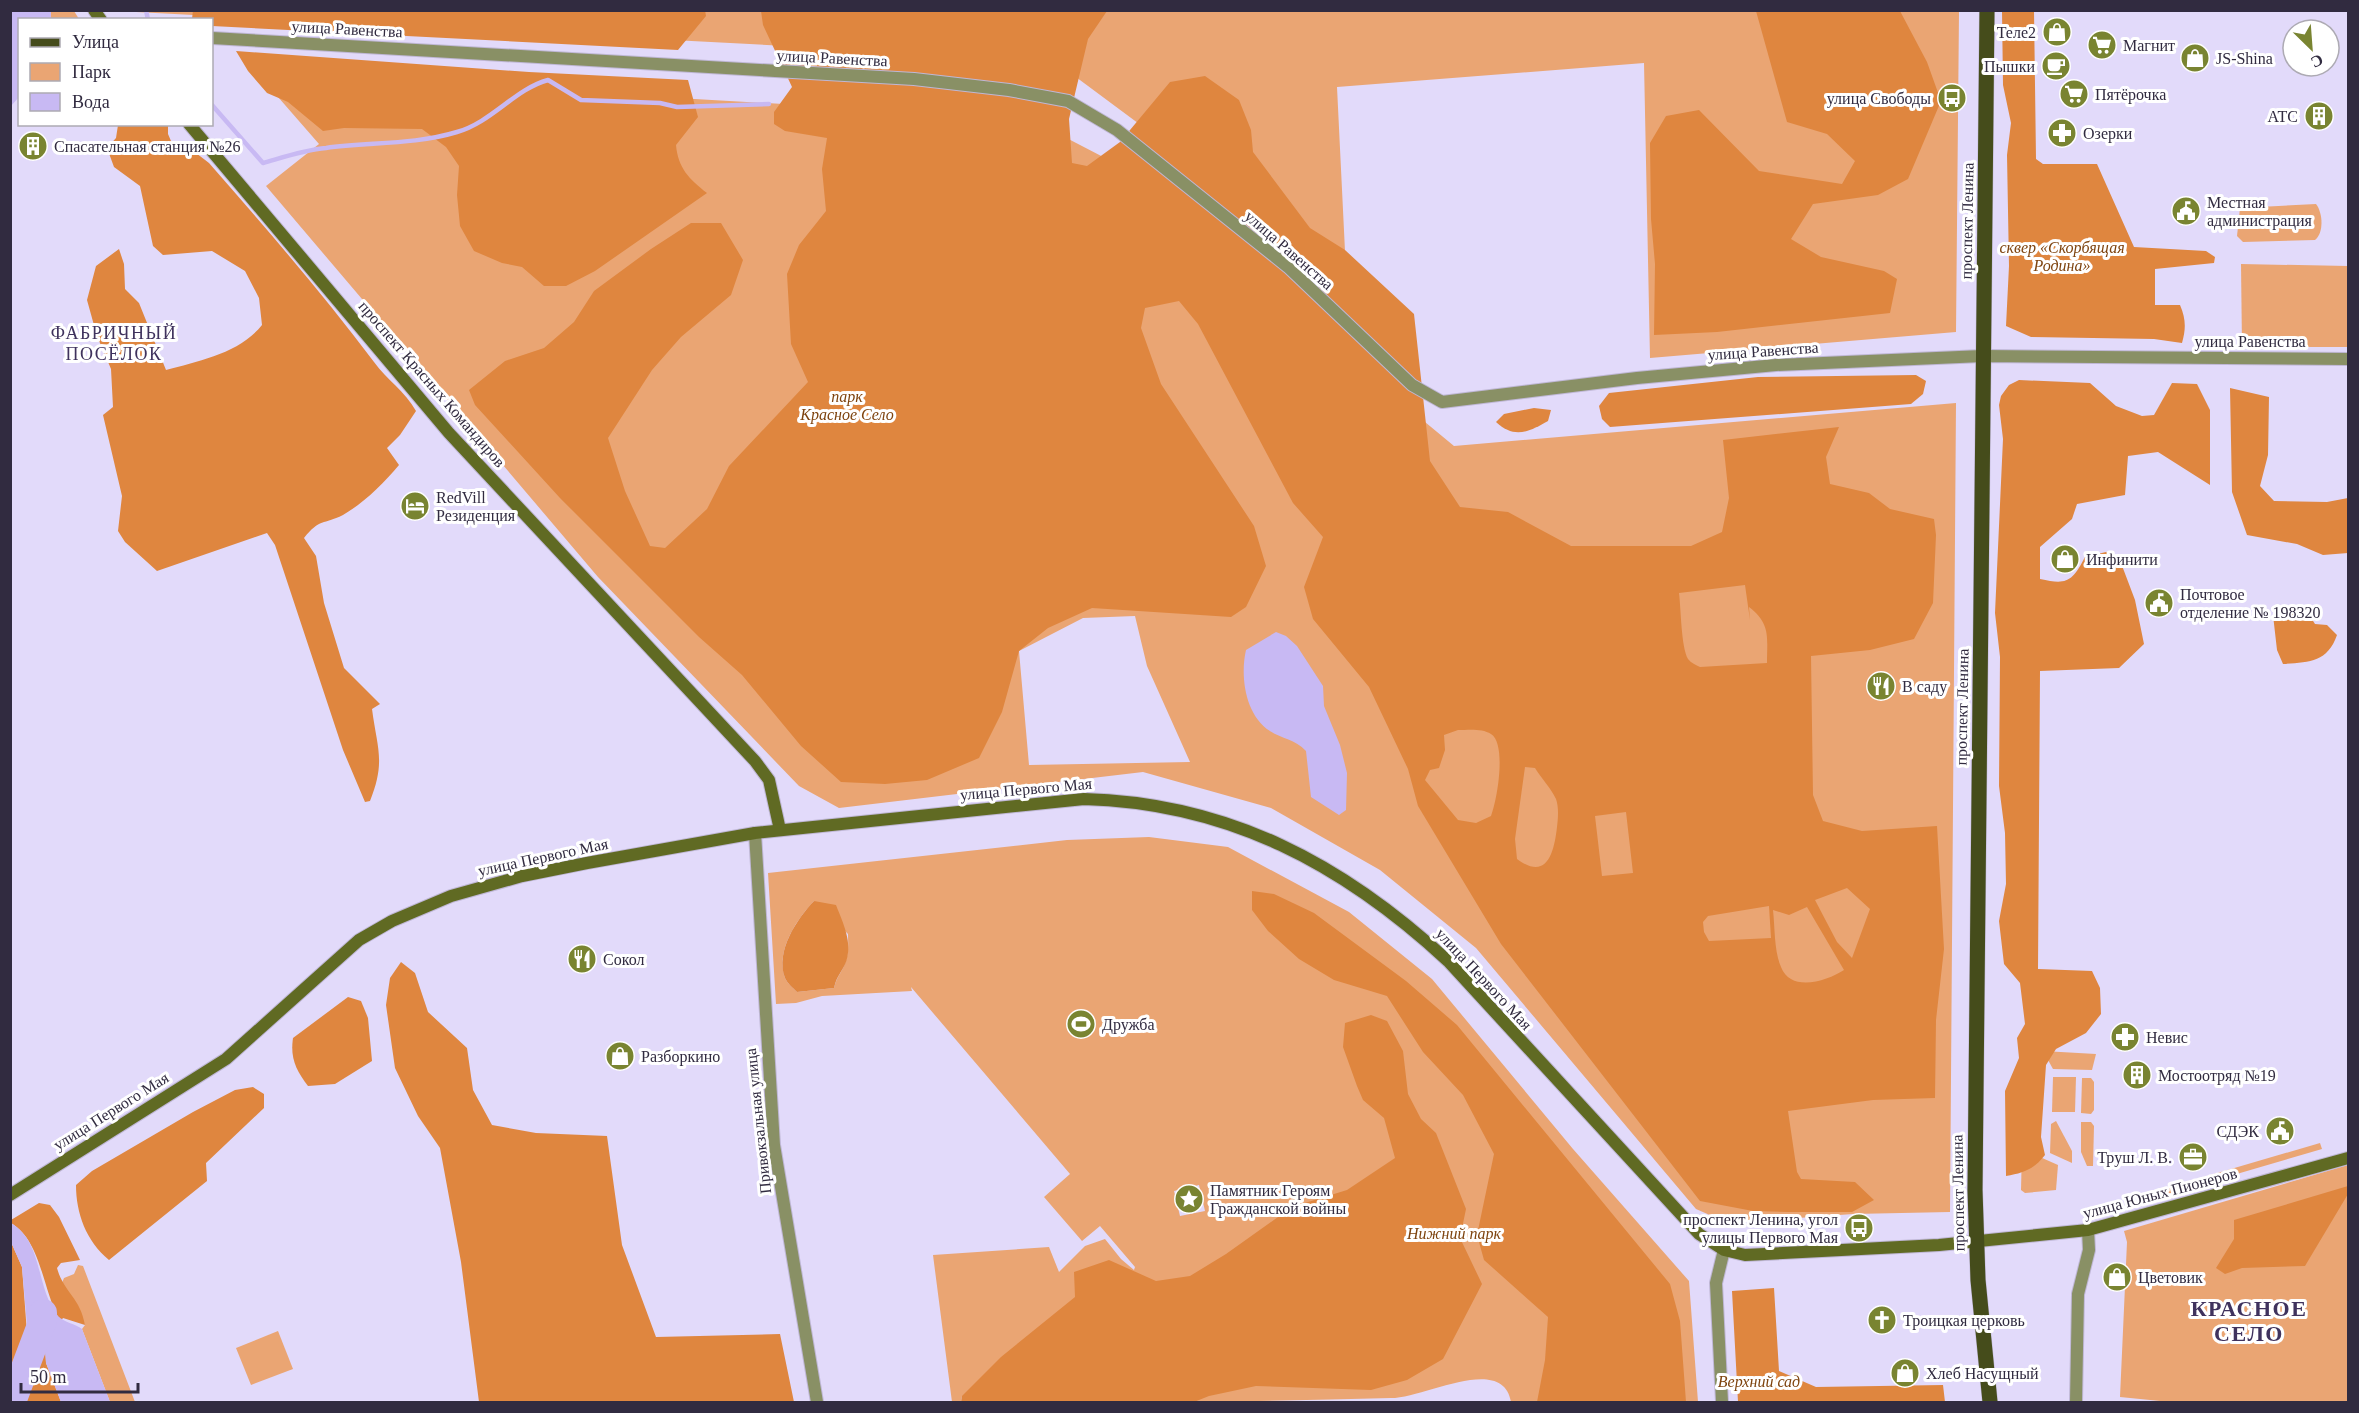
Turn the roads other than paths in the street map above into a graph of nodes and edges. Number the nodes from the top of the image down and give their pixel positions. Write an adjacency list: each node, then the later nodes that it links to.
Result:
1 (1987, 10): 4 (main road, проспект Ленина)
2 (213, 38): 4 (street, улица Равенства)
3 (191, 126): 6 (main road, проспект Красных Командиров)
4 (1982, 356): 5 (street, улица Равенства); 11 (main road, проспект Ленина)
5 (2349, 359)
6 (780, 830): 7 (main road, улица Первого Мая); 12 (main road, улица Первого Мая)
7 (755, 833): 9 (main road, улица Первого Мая); 13 (street, Привокзальная улица)
8 (2349, 1158): 10 (main road, улица Юных Пионеров)
9 (10, 1195)
10 (2088, 1230): 11 (main road, улица Юных Пионеров); 16 (street)
11 (1976, 1242): 12 (main road, улица Первого Мая); 15 (main road, проспект Ленина)
12 (1724, 1250): 14 (street)
13 (817, 1402)
14 (1722, 1402)
15 (1990, 1402)
16 (2077, 1402)

